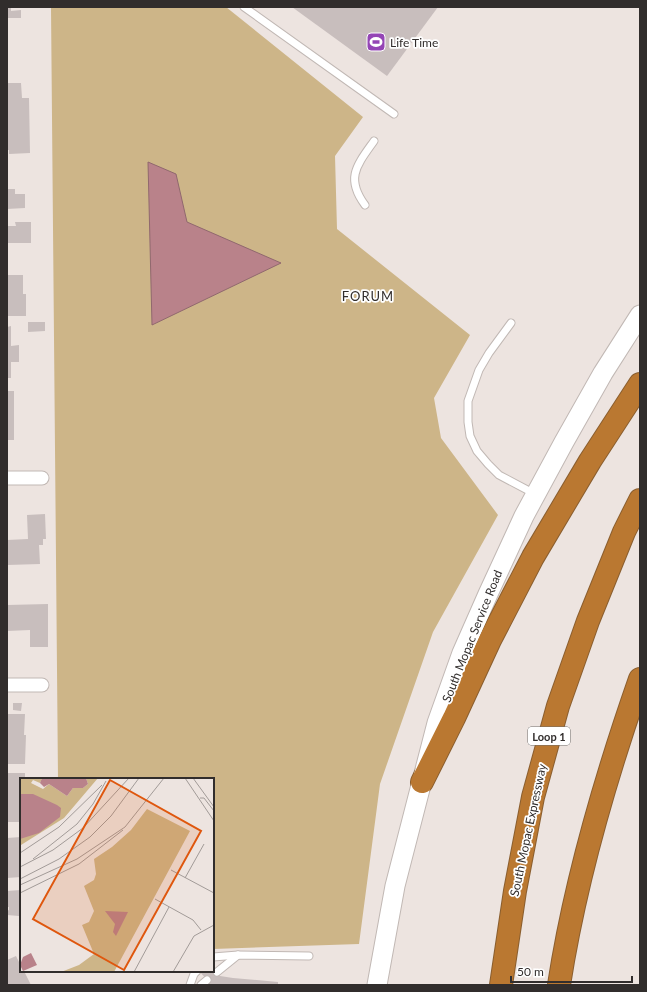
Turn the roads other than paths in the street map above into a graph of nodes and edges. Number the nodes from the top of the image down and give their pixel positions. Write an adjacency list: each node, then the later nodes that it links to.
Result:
1 (244, 7): 2 (lane)
2 (394, 114)
3 (374, 141): 4 (lane)
4 (365, 205)
5 (640, 316): 10 (street, South Mopac Service Road)
6 (511, 323): 10 (lane)
7 (640, 384): 15 (highway)
8 (7, 478): 9 (street)
9 (42, 478)
10 (536, 494): 15 (street, South Mopac Service Road)
11 (640, 500): 25 (highway, South Mopac Expressway / Loop 1)
12 (640, 680): 26 (highway)
13 (7, 685): 14 (street)
14 (42, 685)
15 (422, 782): 24 (street, South Mopac Service Road)
16 (238, 955): 17 (lane); 18 (lane); 20 (lane)
17 (310, 956)
18 (214, 957)
19 (196, 972): 22 (lane)
20 (216, 972)
21 (207, 980): 23 (lane)
22 (190, 985)
23 (201, 985)
24 (377, 985)
25 (502, 985)
26 (559, 985)

